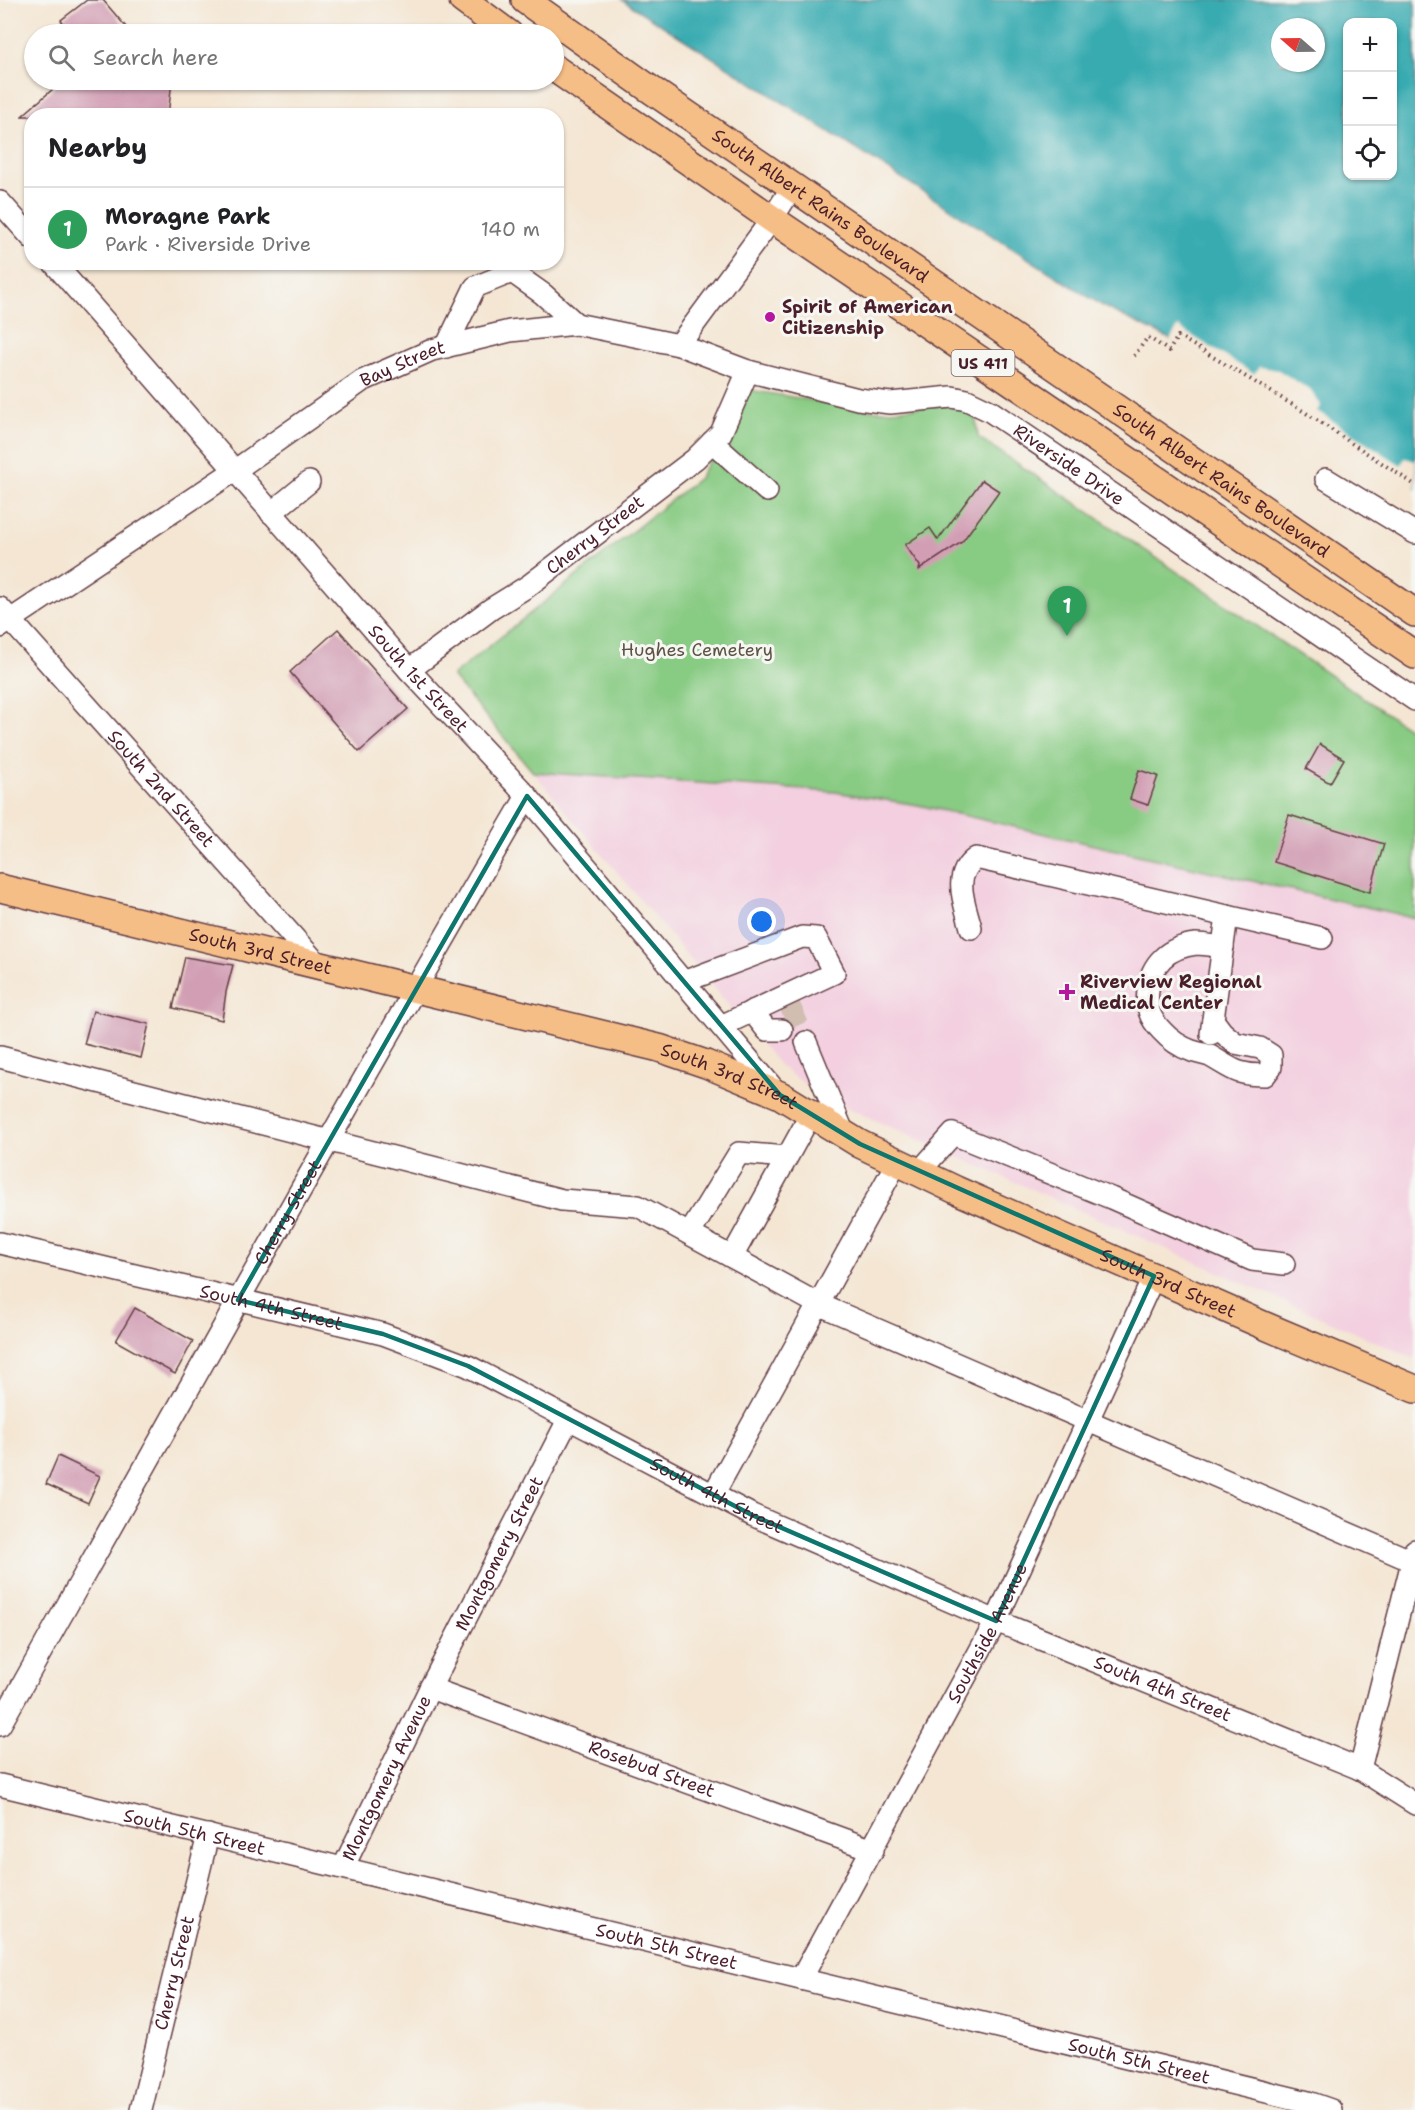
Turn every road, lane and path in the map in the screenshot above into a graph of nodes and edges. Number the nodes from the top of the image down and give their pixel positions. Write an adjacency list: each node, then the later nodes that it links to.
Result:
1 (463, 0): 3 (main road)
2 (525, 0): 4 (main road, South Albert Rains Boulevard / US 411)
3 (495, 24)
4 (558, 24)
5 (564, 28): 7 (main road, South Albert Rains Boulevard / US 411)
6 (564, 75): 9 (main road, South Albert Rains Boulevard / US 411)
7 (793, 186): 9 (street); 25 (main road, South Albert Rains Boulevard / US 411)
8 (0, 202): 10 (street)
9 (772, 219): 13 (street); 27 (main road, South Albert Rains Boulevard / US 411)
10 (24, 229)
11 (60, 270): 18 (street, South 1st Street)
12 (576, 324): 13 (street, Bay Street); 14 (street, Bay Street); 14 (street)
13 (679, 345): 16 (street, Riverside Drive)
14 (446, 347): 18 (street, Bay Street)
15 (1134, 356): 21 (path)
16 (748, 371): 17 (street, Cherry Street); 29 (street, Riverside Drive)
17 (712, 442): 22 (street); 28 (street, Cherry Street)
18 (234, 471): 23 (street, South 1st Street); 26 (street, Bay Street)
19 (1326, 479): 24 (street)
20 (309, 482): 23 (street)
21 (1415, 485)
22 (767, 491)
23 (271, 513): 28 (street, South 1st Street)
24 (1415, 533)
25 (1415, 613)
26 (4, 618): 36 (street, South 2nd Street)
27 (1415, 655)
28 (409, 670): 30 (street, South 1st Street)
29 (1415, 700)
30 (527, 796): 37 (street, South 1st Street); 38 (street, Cherry Street)
31 (0, 888): 36 (main road, South 3rd Street)
32 (1227, 916): 33 (street); 34 (street); 35 (street)
33 (971, 927)
34 (1322, 938)
35 (1223, 947): 40 (street); 44 (street)
36 (320, 967): 38 (main road, South 3rd Street)
37 (683, 982): 39 (street); 41 (street, South 1st Street)
38 (414, 990): 46 (main road, South 3rd Street); 49 (street, Cherry Street)
39 (752, 1011): 41 (street); 42 (street)
40 (1213, 1020): 44 (street); 44 (street)
41 (721, 1026): 46 (street, South 1st Street)
42 (782, 1030)
43 (806, 1042): 48 (street)
44 (1208, 1055)
45 (0, 1057): 49 (street)
46 (780, 1095): 47 (main road, South 3rd Street)
47 (811, 1114): 48 (main road, South 3rd Street); 50 (street)
48 (844, 1134): 51 (main road, South 3rd Street)
49 (329, 1140): 52 (street); 57 (street, Cherry Street)
50 (786, 1157): 52 (street); 54 (street)
51 (908, 1167): 55 (street); 56 (main road, South 3rd Street); 58 (street)
52 (690, 1233): 54 (street)
53 (0, 1243): 57 (street, South 4th Street)
54 (732, 1257): 58 (street)
55 (1284, 1264)
56 (1154, 1276): 59 (main road, South 3rd Street); 61 (street, Southside Avenue)
57 (238, 1300): 60 (street, South 4th Street); 66 (street, Cherry Street)
58 (818, 1304): 61 (street); 62 (street)
59 (1415, 1389)
60 (568, 1420): 62 (street, South 4th Street); 65 (street, Montgomery Street)
61 (1088, 1422): 63 (street); 64 (street, Southside Avenue)
62 (713, 1495): 64 (street, South 4th Street)
63 (1414, 1556): 67 (street)
64 (996, 1621): 67 (street, South 4th Street); 71 (street, Southside Avenue)
65 (430, 1688): 71 (street, Rosebud Street); 72 (street, Montgomery Avenue)
66 (0, 1725)
67 (1360, 1769): 69 (street, South 4th Street)
68 (0, 1785): 70 (street, South 5th Street)
69 (1415, 1804)
70 (208, 1835): 72 (street, South 5th Street); 75 (street, Cherry Street)
71 (873, 1850): 73 (street, Southside Avenue)
72 (342, 1868): 73 (street, South 5th Street)
73 (801, 1979): 74 (street, South 5th Street)
74 (1309, 2106): 76 (street, South 5th Street)
75 (141, 2110)
76 (1331, 2110)

